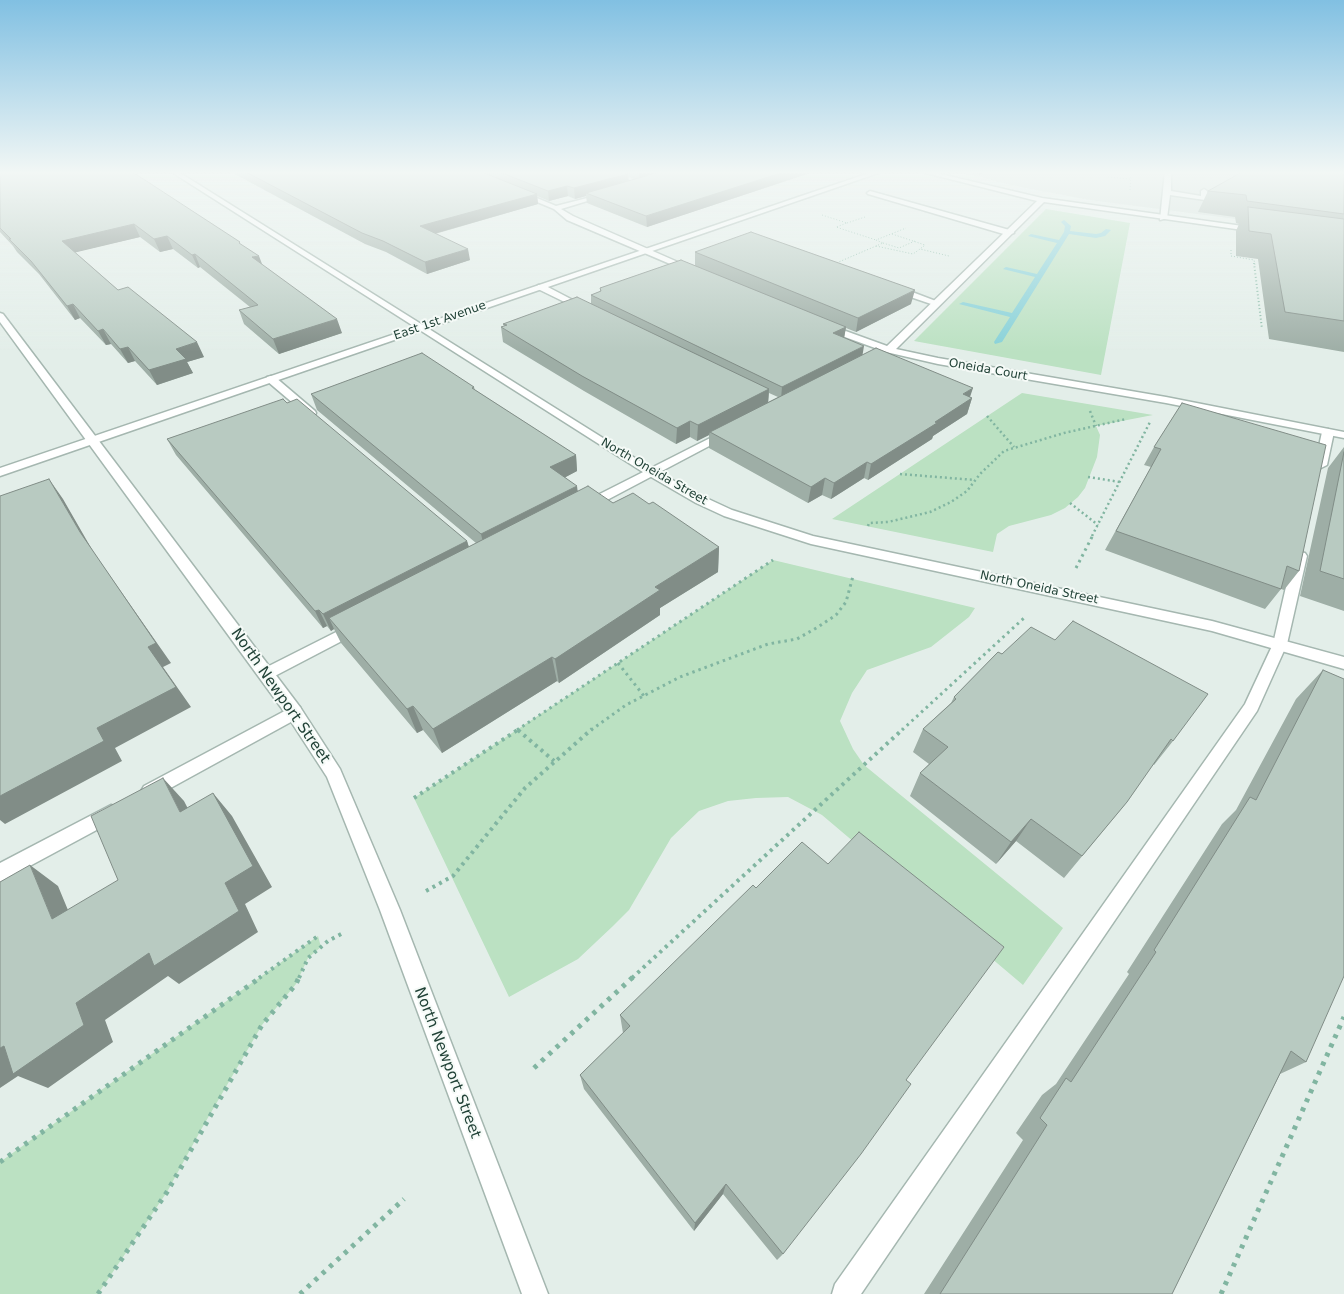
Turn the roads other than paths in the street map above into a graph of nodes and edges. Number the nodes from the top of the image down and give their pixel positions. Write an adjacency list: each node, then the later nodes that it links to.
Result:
1 (269, 231): 16 (street, North Oneida Street)
2 (601, 231): 8 (street)
3 (704, 231): 8 (street, East 1st Avenue)
4 (1005, 231): 7 (street)
5 (1263, 231): 6 (street)
6 (1268, 232)
7 (1010, 233): 12 (street)
8 (647, 251): 9 (street); 11 (street, East 1st Avenue)
9 (703, 274)
10 (884, 284): 12 (street)
11 (541, 287): 13 (street); 16 (street, East 1st Avenue)
12 (937, 303): 17 (street)
13 (596, 314)
14 (0, 316): 24 (street, North Newport Street)
15 (812, 321): 17 (street, Oneida Court)
16 (422, 328): 19 (street, East 1st Avenue); 26 (street, North Oneida Street)
17 (890, 350): 18 (street); 22 (street, Oneida Court)
18 (876, 356)
19 (271, 379): 20 (street); 24 (street, East 1st Avenue)
20 (318, 419)
21 (738, 427): 26 (street)
22 (1328, 432): 23 (street, Oneida Court); 27 (street)
23 (1344, 435)
24 (94, 440): 25 (street, East 1st Avenue); 33 (street, North Newport Street)
25 (0, 472)
26 (650, 472): 28 (street); 31 (street, North Oneida Street)
27 (1318, 477)
28 (578, 510)
29 (1303, 542): 31 (street)
30 (369, 620): 33 (street)
31 (1280, 644): 32 (street, North Oneida Street); 37 (street)
32 (1344, 663)
33 (266, 674): 34 (street, North Newport Street)
34 (294, 712): 35 (street); 36 (street, North Newport Street)
35 (0, 873)
36 (535, 1294)
37 (845, 1294)

